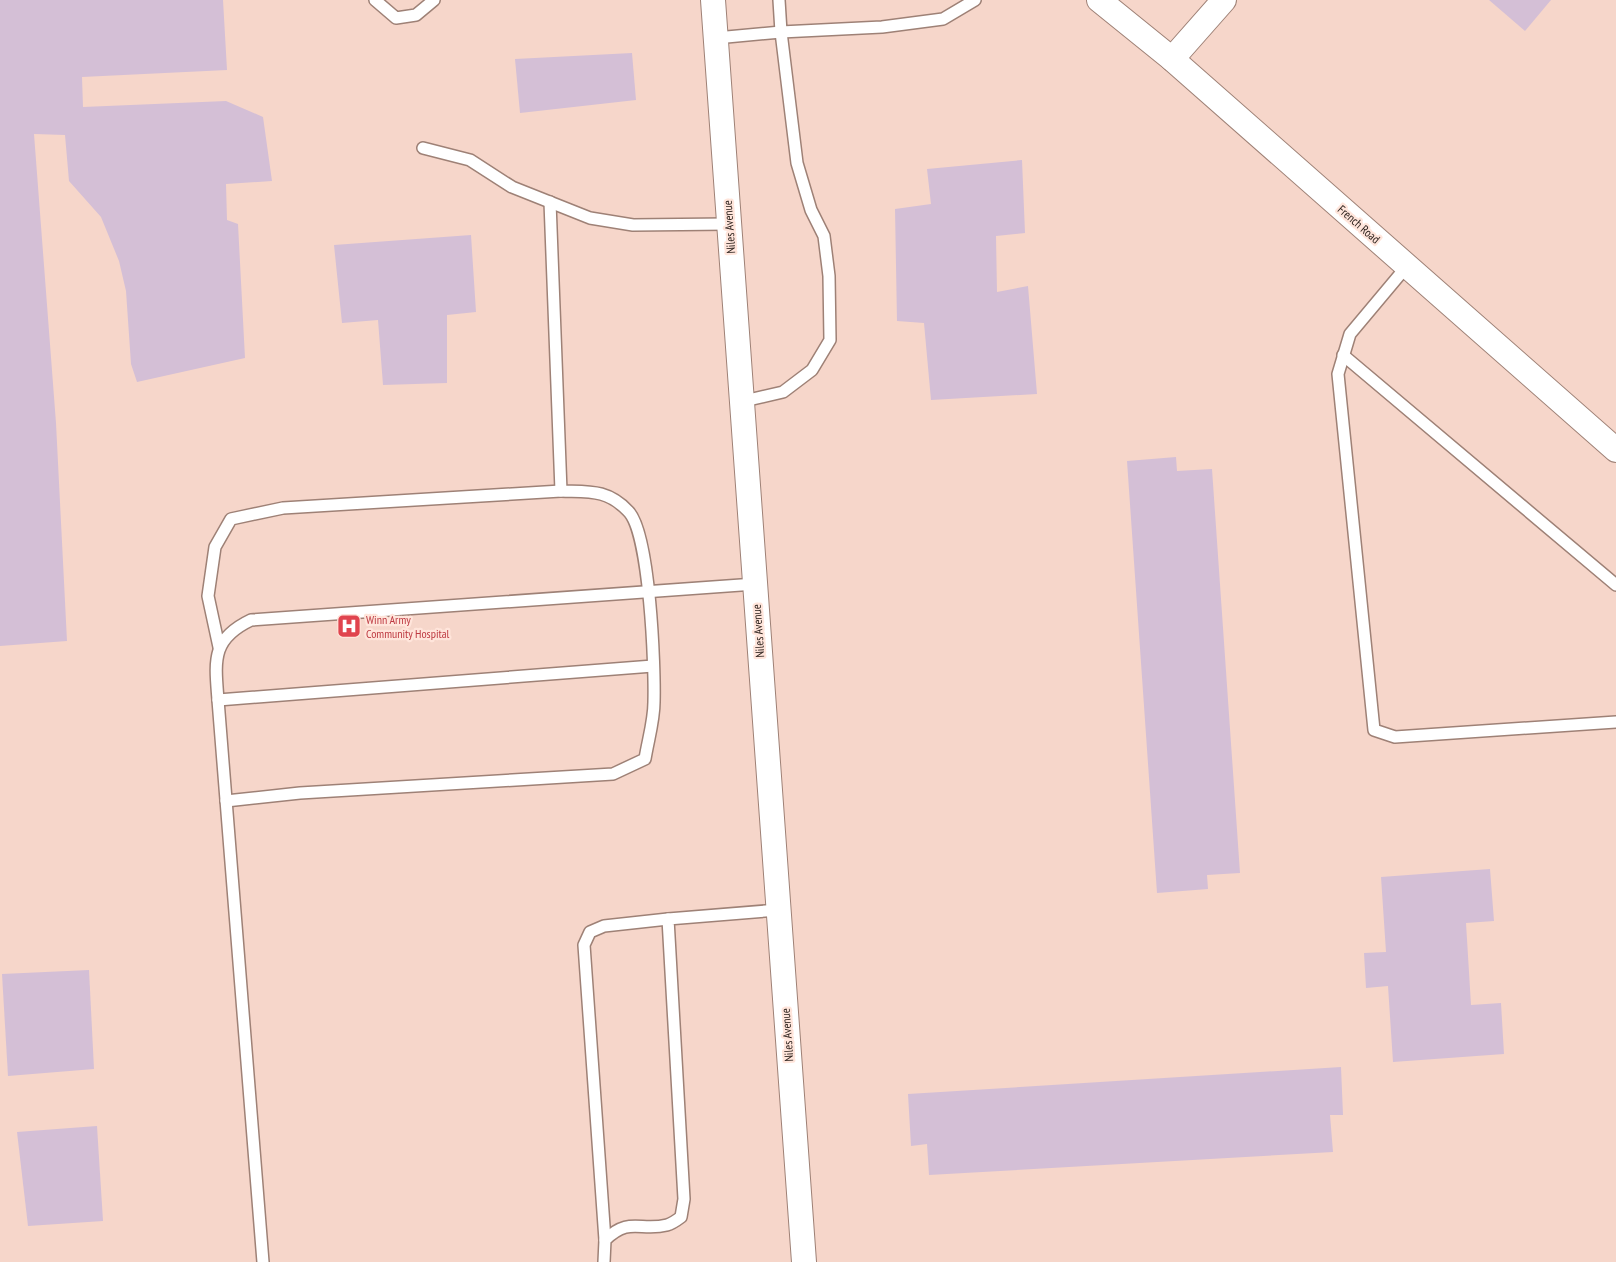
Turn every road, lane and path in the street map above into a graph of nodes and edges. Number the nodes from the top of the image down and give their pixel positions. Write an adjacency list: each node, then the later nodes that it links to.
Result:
1 (375, 0): 2 (lane)
2 (434, 0)
3 (713, 0): 9 (street, Niles Avenue)
4 (779, 0): 8 (lane)
5 (975, 0): 8 (lane)
6 (1099, 0): 10 (street, French Road)
7 (1224, 0): 10 (street)
8 (781, 32): 9 (lane); 16 (lane)
9 (716, 38): 13 (street, Niles Avenue)
10 (1172, 59): 14 (street, French Road)
11 (423, 148): 12 (lane)
12 (550, 202): 13 (lane); 18 (lane)
13 (728, 224): 16 (street, Niles Avenue)
14 (1406, 266): 15 (lane); 17 (street, French Road)
15 (1343, 355): 20 (lane); 25 (lane)
16 (744, 401): 19 (street, Niles Avenue)
17 (1616, 450)
18 (562, 491): 21 (lane); 22 (lane)
19 (754, 584): 21 (lane); 27 (street, Niles Avenue)
20 (1616, 585)
21 (649, 592): 22 (lane); 23 (lane)
22 (219, 647): 24 (lane)
23 (653, 666): 24 (lane); 26 (lane)
24 (218, 700): 26 (lane)
25 (1616, 722)
26 (226, 801): 30 (lane)
27 (778, 910): 28 (lane); 32 (street, Niles Avenue)
28 (668, 920): 29 (lane); 29 (lane)
29 (605, 1240): 31 (lane)
30 (263, 1262)
31 (604, 1262)
32 (804, 1262)

